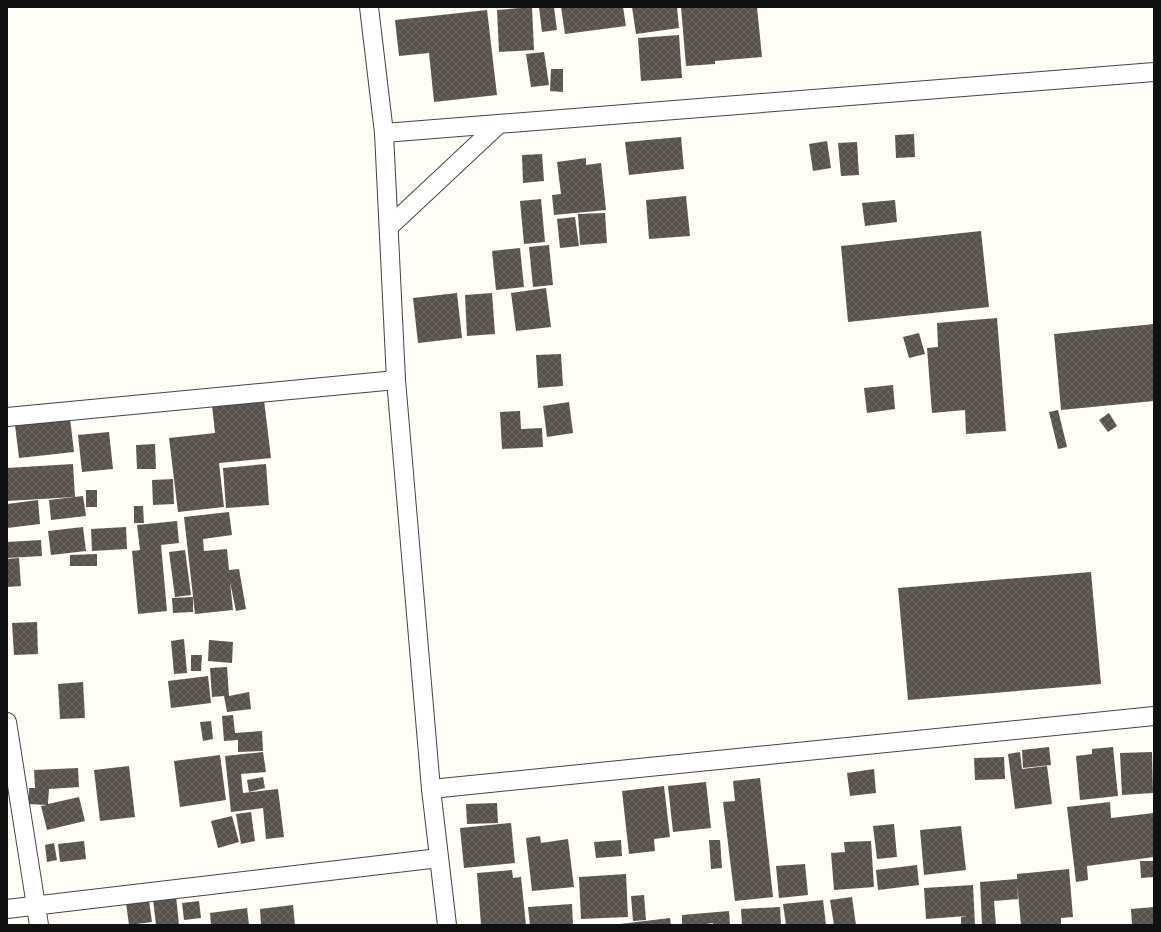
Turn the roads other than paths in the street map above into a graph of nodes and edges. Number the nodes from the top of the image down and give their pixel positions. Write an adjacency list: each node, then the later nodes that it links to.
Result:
1 (369, 7): 4 (street)
2 (1154, 72): 3 (street)
3 (499, 124): 4 (street); 5 (street)
4 (384, 133): 5 (street)
5 (389, 227): 6 (street)
6 (396, 380): 7 (street); 10 (street)
7 (7, 416)
8 (1154, 716): 10 (street)
9 (7, 722): 12 (street)
10 (431, 789): 11 (street)
11 (439, 858): 12 (street); 15 (street)
12 (36, 907): 13 (street); 14 (street)
13 (7, 909)
14 (39, 925)
15 (447, 925)

